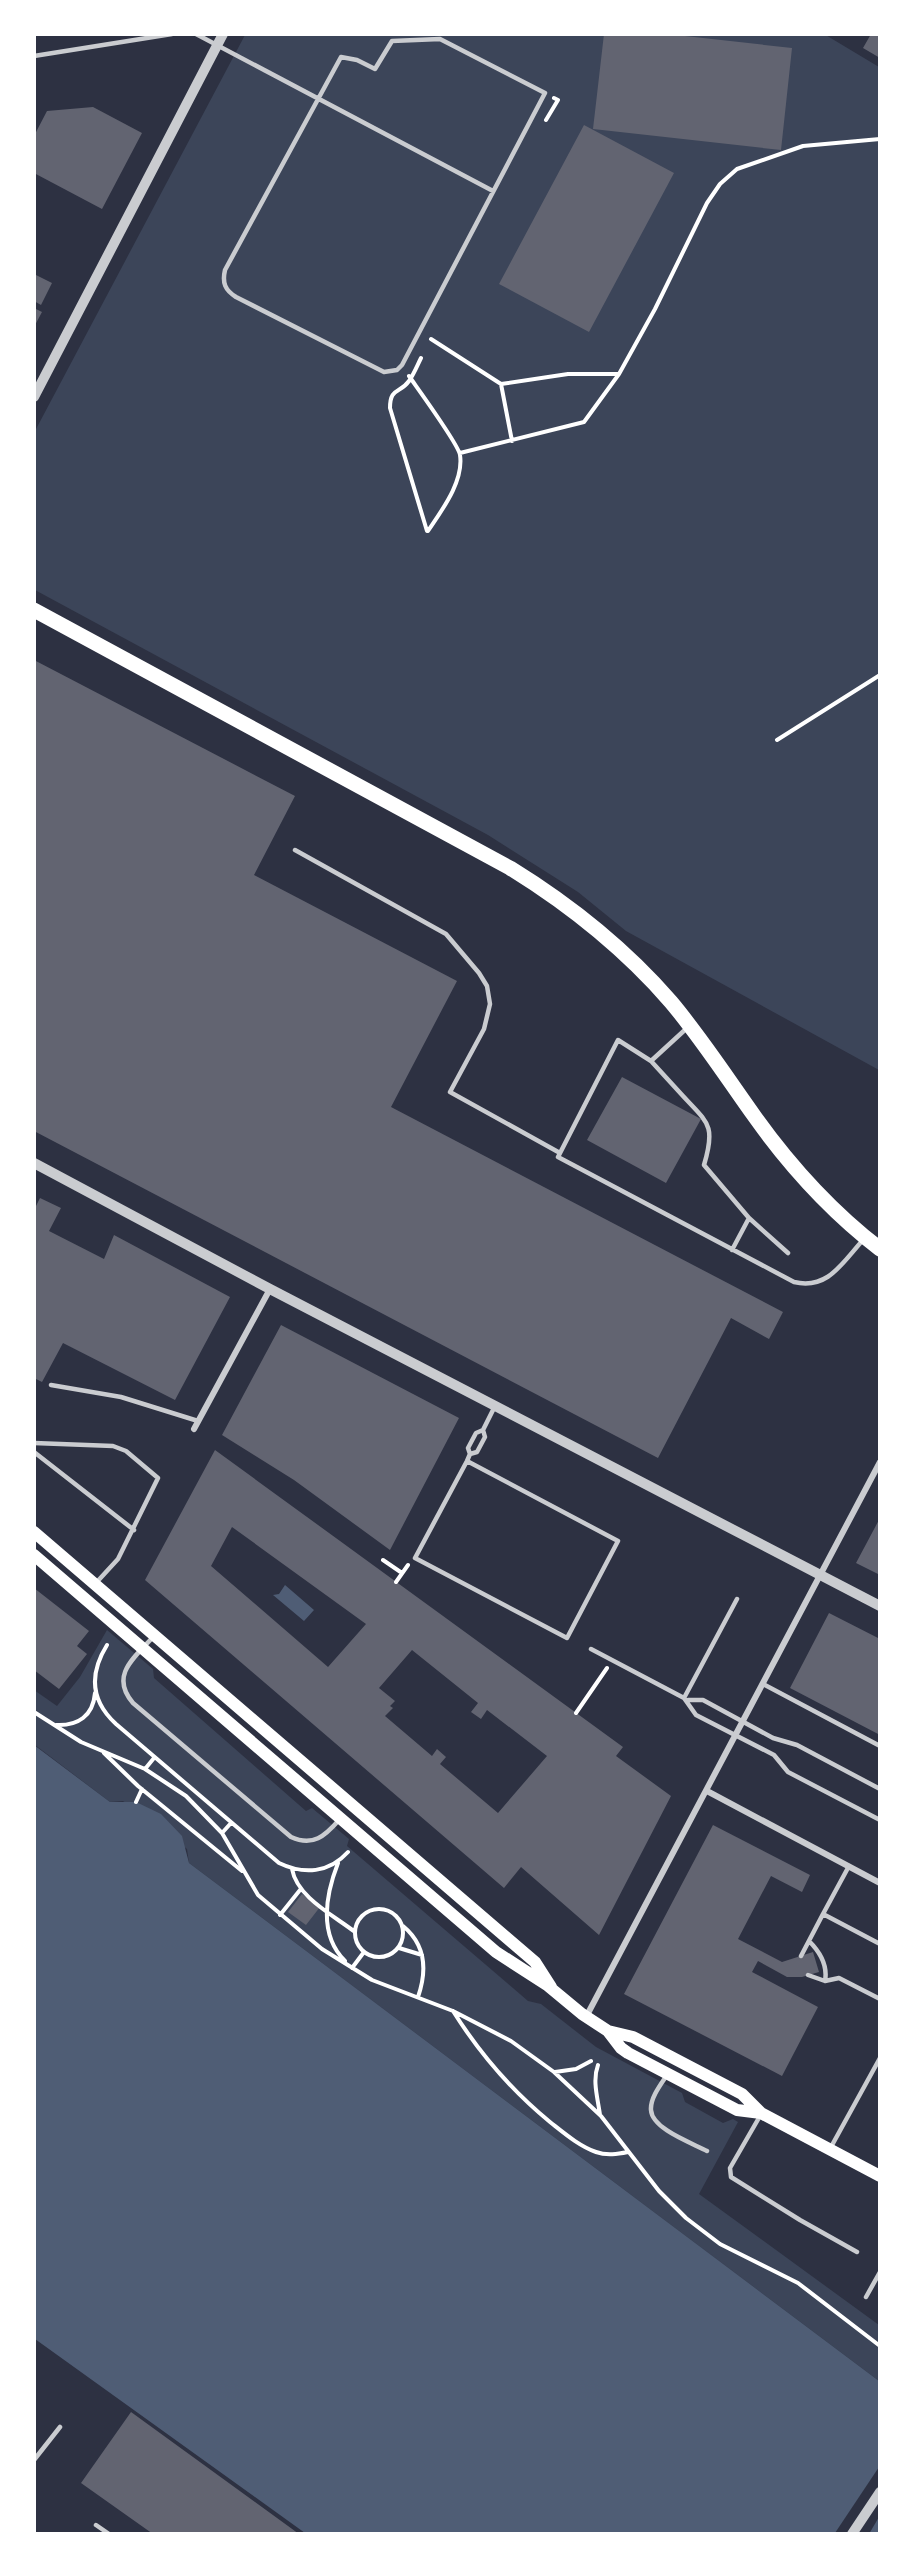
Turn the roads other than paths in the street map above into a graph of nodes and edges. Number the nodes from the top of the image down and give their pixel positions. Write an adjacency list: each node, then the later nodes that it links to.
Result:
1 (172, 34): 5 (lane)
2 (196, 34): 4 (lane)
3 (224, 34): 4 (street)
4 (218, 46): 6 (lane); 8 (street)
5 (34, 56)
6 (317, 99): 7 (lane); 7 (lane); 7 (lane)
7 (493, 191)
8 (34, 397)
9 (34, 610): 11 (main road)
10 (294, 850): 13 (lane)
11 (690, 1026): 12 (lane); 16 (main road)
12 (651, 1061): 13 (lane); 15 (lane)
13 (560, 1153): 17 (lane)
14 (34, 1163): 20 (street)
15 (748, 1218): 17 (lane); 19 (lane)
16 (865, 1238): 17 (lane); 18 (main road)
17 (732, 1250)
18 (879, 1250)
19 (788, 1253)
20 (270, 1289): 22 (street); 23 (street)
21 (51, 1385): 23 (lane)
22 (495, 1406): 25 (lane); 34 (street)
23 (198, 1421): 24 (street)
24 (194, 1429)
25 (483, 1430): 28 (lane); 28 (lane)
26 (34, 1443): 31 (lane)
27 (34, 1452): 31 (lane)
28 (470, 1454): 29 (lane)
29 (467, 1461): 29 (lane)
30 (879, 1462): 34 (street)
31 (134, 1530): 35 (lane)
32 (38, 1536): 35 (main road)
33 (34, 1555): 39 (main road)
34 (820, 1575): 37 (street); 41 (street)
35 (95, 1584): 38 (main road)
36 (737, 1599): 42 (lane)
37 (879, 1606)
38 (154, 1636): 39 (lane); 51 (main road)
39 (143, 1648): 48 (main road); 48 (lane)
40 (591, 1649): 42 (lane)
41 (763, 1684): 43 (street); 45 (lane)
42 (686, 1699): 43 (lane); 44 (lane)
43 (743, 1721): 44 (street); 46 (lane)
44 (736, 1736): 47 (street); 49 (lane)
45 (879, 1746)
46 (879, 1789)
47 (707, 1791): 50 (street); 62 (street)
48 (340, 1818): 53 (main road)
49 (879, 1820)
50 (849, 1866): 52 (street); 54 (lane)
51 (438, 1879): 53 (main road); 60 (main road)
52 (879, 1883)
53 (426, 1892): 60 (main road)
54 (823, 1914): 55 (lane); 56 (lane)
55 (809, 1941): 57 (lane); 59 (lane)
56 (879, 1944)
57 (801, 1956)
58 (808, 1975): 59 (lane)
59 (825, 1981): 61 (lane)
60 (553, 1990): 62 (main road)
61 (879, 1999)
62 (586, 2017): 63 (main road)
63 (608, 2031): 65 (main road); 66 (main road)
64 (879, 2058): 67 (lane)
65 (668, 2074): 66 (main road); 68 (lane)
66 (761, 2113): 67 (main road); 70 (lane)
67 (830, 2150): 69 (main road)
68 (707, 2151)
69 (879, 2176)
70 (857, 2252)
71 (879, 2272): 72 (lane)
72 (866, 2297)
73 (60, 2427): 74 (lane)
74 (34, 2460)
75 (879, 2492): 78 (street)
76 (96, 2524): 77 (lane)
77 (110, 2534)
78 (852, 2534)

